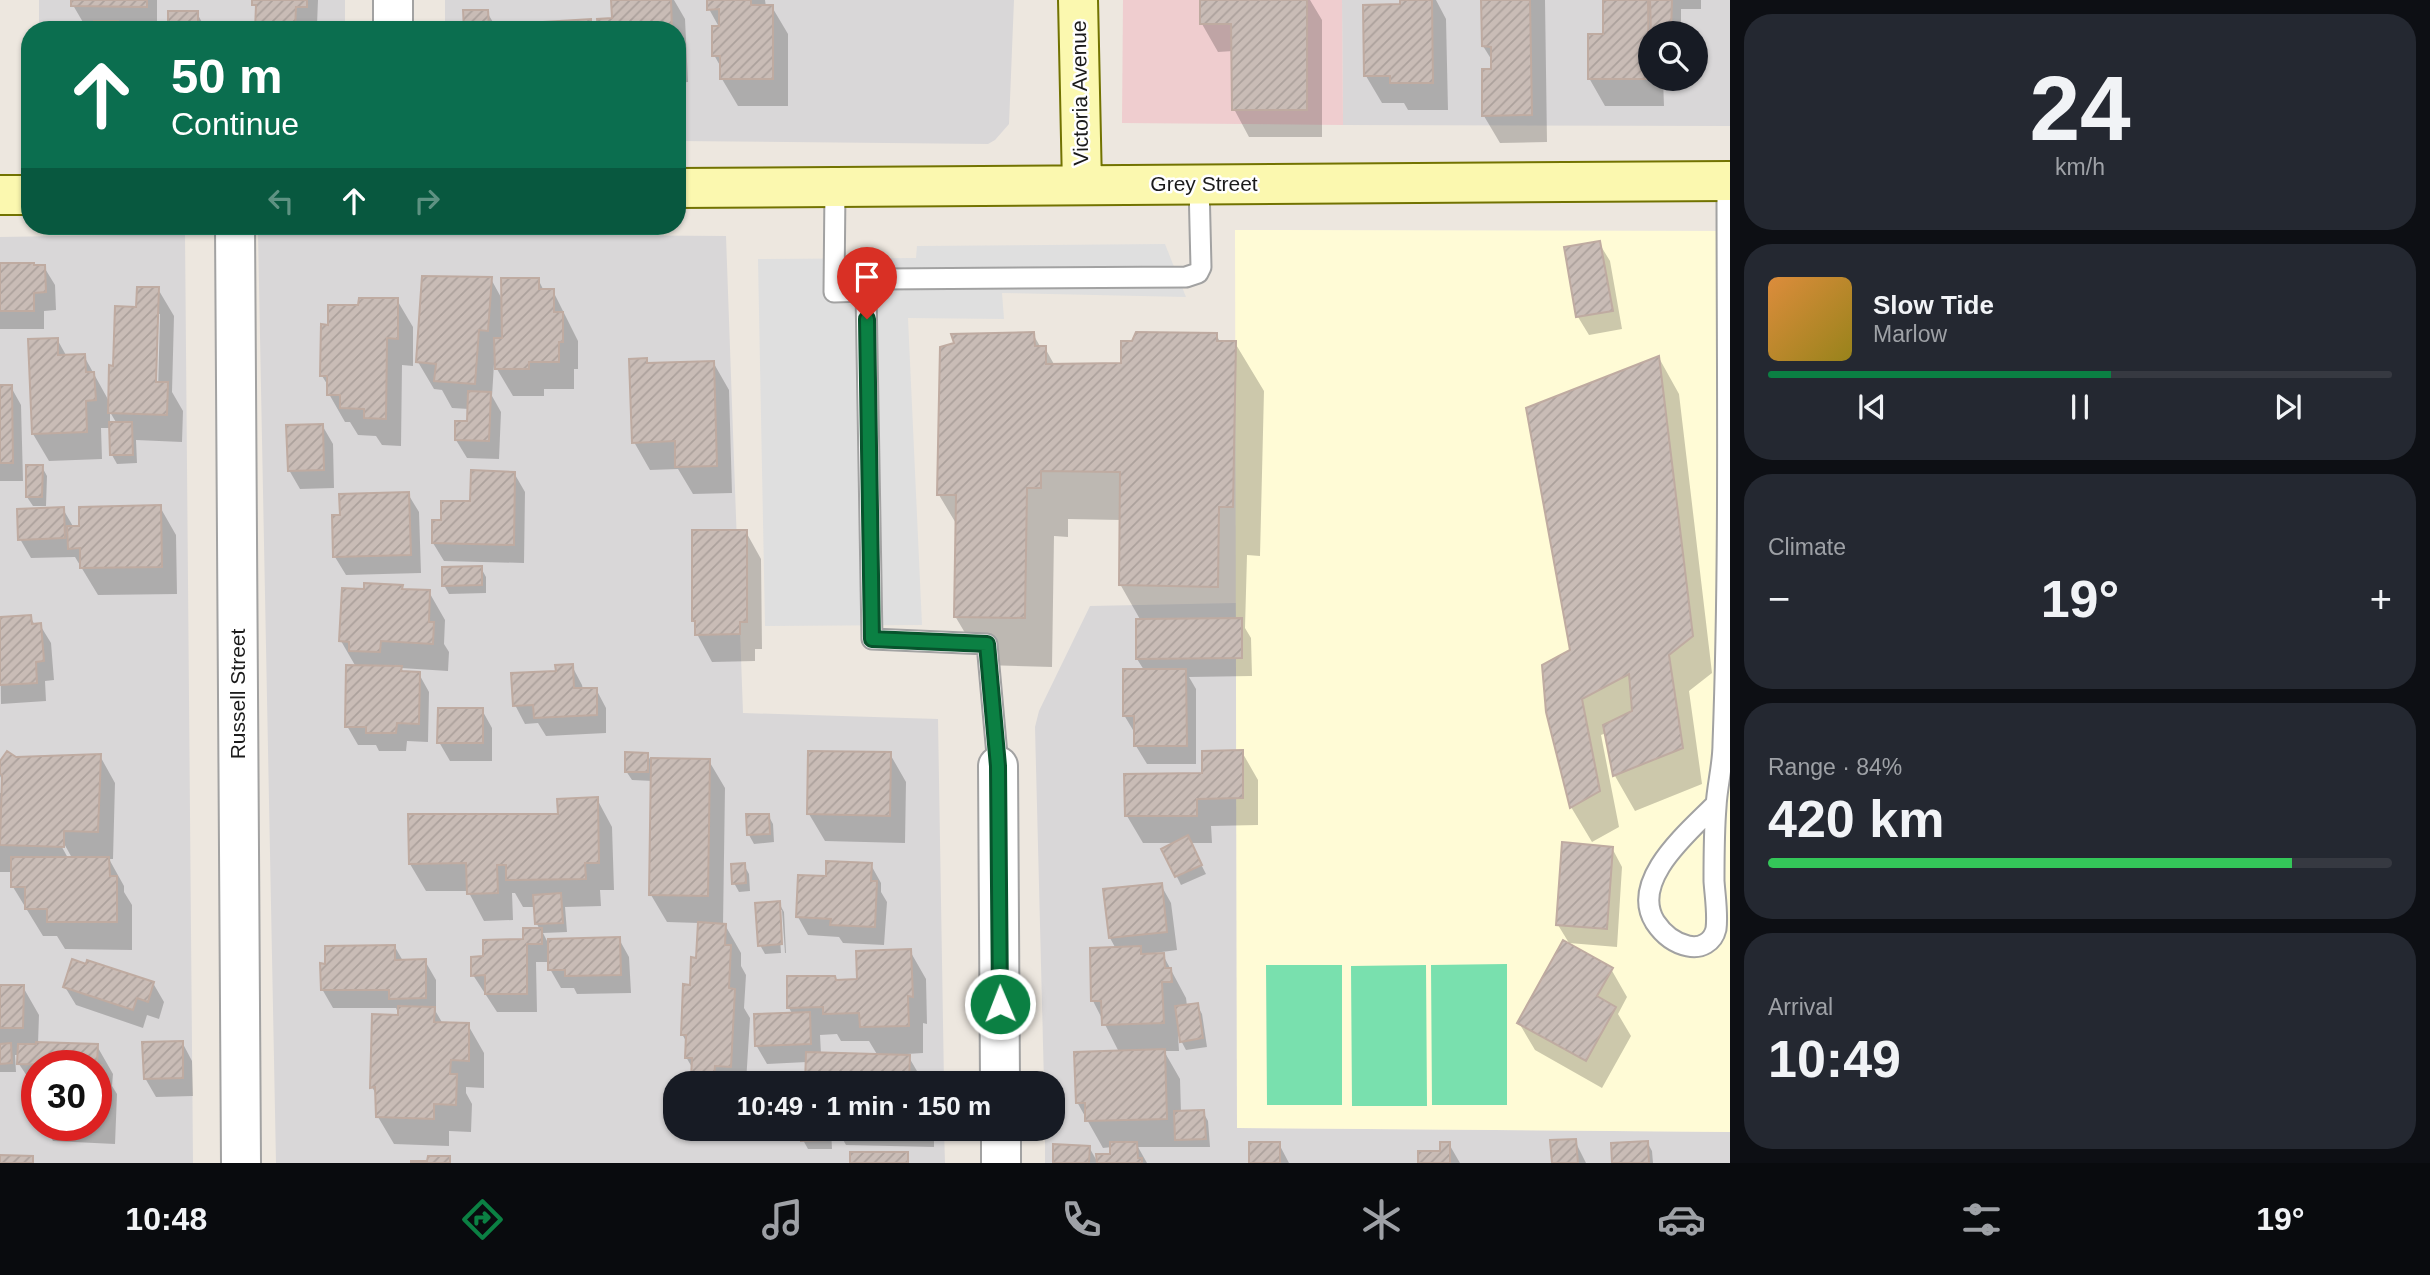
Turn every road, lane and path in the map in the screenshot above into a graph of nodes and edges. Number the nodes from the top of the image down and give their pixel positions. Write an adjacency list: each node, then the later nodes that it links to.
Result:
1 (393, 0): 3 (street)
2 (1077, 0): 6 (street, Victoria Avenue)
3 (393, 21)
4 (1728, 181): 5 (street, Grey Street); 14 (lane)
5 (1199, 184): 6 (street, Grey Street); 12 (lane)
6 (1082, 185): 8 (street, Grey Street)
7 (686, 188): 8 (street, Grey Street)
8 (835, 188): 12 (lane)
9 (0, 195): 10 (street)
10 (21, 195)
11 (235, 235): 17 (street, Russell Street)
12 (866, 291): 13 (lane)
13 (998, 766): 15 (street)
14 (1716, 804): 14 (lane)
15 (1000, 1071)
16 (1000, 1141): 18 (street)
17 (241, 1163)
18 (1001, 1163)

